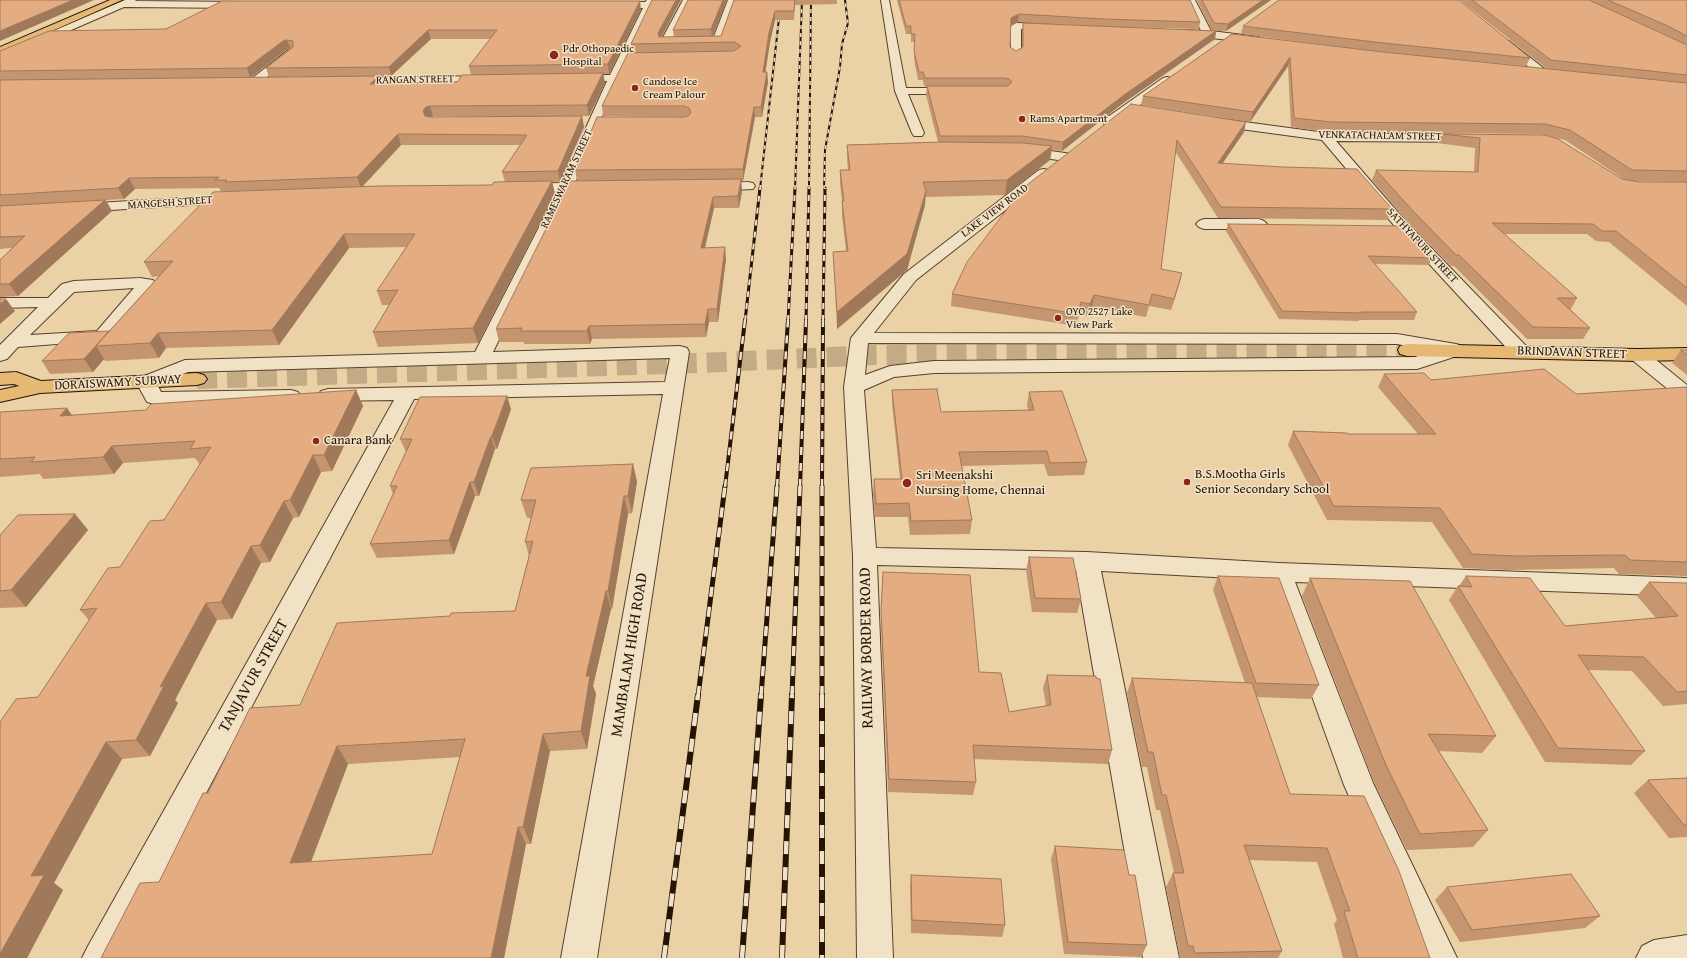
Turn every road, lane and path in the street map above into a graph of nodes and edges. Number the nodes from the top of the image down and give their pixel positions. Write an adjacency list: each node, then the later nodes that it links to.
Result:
1 (102, 0): 9 (street)
2 (132, 0): 7 (street)
3 (687, 0): 4 (street)
4 (732, 0)
5 (885, 0): 34 (street)
6 (1191, 0): 15 (street)
7 (120, 2): 10 (street); 21 (main road); 24 (street)
8 (650, 3): 11 (street); 25 (street, RAMESWARAM STREET)
9 (92, 4): 19 (street); 19 (main road)
10 (249, 5)
11 (601, 5)
12 (1243, 27): 17 (street)
13 (1063, 28): 23 (street)
14 (1177, 33): 15 (street)
15 (1207, 34): 17 (street)
16 (1495, 34): 28 (street)
17 (1231, 36): 18 (street); 20 (street)
18 (1270, 41)
19 (2, 43)
20 (1212, 49)
21 (0, 51)
22 (291, 53): 32 (street)
23 (1016, 55)
24 (0, 58)
25 (624, 58): 26 (street); 29 (street, RAMESWARAM STREET)
26 (636, 58)
27 (1179, 72): 36 (street)
28 (1528, 72)
29 (614, 78): 31 (street); 47 (street, RAMESWARAM STREET)
30 (497, 79): 33 (street, RANGAN STREET)
31 (560, 79)
32 (270, 81)
33 (340, 81)
34 (901, 91): 35 (street); 39 (street)
35 (966, 91)
36 (1127, 108): 37 (street); 40 (street)
37 (1142, 110)
38 (1203, 120): 41 (street, VENKATACHALAM STREET)
39 (918, 133)
40 (1096, 133)
41 (1326, 137): 42 (street, VENKATACHALAM STREET); 56 (street, SATHYAPURI STREET)
42 (1481, 138)
43 (1078, 147): 45 (street, LAKE VIEW ROAD)
44 (1006, 151): 45 (street)
45 (1065, 157): 59 (street, LAKE VIEW ROAD)
46 (748, 186): 49 (street)
47 (566, 187): 48 (street); 50 (street); 67 (street, RAMESWARAM STREET)
48 (612, 187)
49 (697, 187)
50 (510, 189)
51 (247, 198): 52 (street, MANGESH STREET)
52 (67, 209)
53 (1204, 224): 54 (street)
54 (1276, 225)
55 (1387, 226): 56 (street)
56 (1403, 227): 63 (street, SATHYAPURI STREET)
57 (0, 303): 58 (street)
58 (50, 305): 60 (street); 60 (street)
59 (860, 338): 62 (street); 72 (street, RAILWAY BORDER ROAD)
60 (13, 342): 65 (street)
61 (1407, 350): 62 (main road)
62 (1456, 350): 63 (main road, BRINDAVAN STREET); 72 (street)
63 (1521, 352): 66 (main road, BRINDAVAN STREET)
64 (1687, 354): 66 (main road, BRINDAVAN STREET)
65 (0, 355)
66 (1638, 355): 75 (street)
67 (481, 358): 70 (street); 73 (street, MAMBALAM HIGH ROAD)
68 (0, 379): 71 (main road)
69 (197, 379): 70 (main road, DORAISWAMY SUBWAY)
70 (146, 382): 71 (main road, DORAISWAMY SUBWAY); 74 (street)
71 (40, 386): 76 (main road)
72 (854, 387): 77 (street, RAILWAY BORDER ROAD)
73 (674, 388): 74 (street); 83 (street, MAMBALAM HIGH ROAD)
74 (407, 394): 82 (street, TANJAVUR STREET)
75 (1687, 395)
76 (0, 396)
77 (865, 556): 78 (street); 84 (street, RAILWAY BORDER ROAD)
78 (1087, 560): 79 (street); 85 (street)
79 (1278, 572): 80 (street); 86 (street)
80 (1687, 587)
81 (1687, 952): 87 (street)
82 (100, 958)
83 (579, 958)
84 (875, 958)
85 (1161, 958)
86 (1439, 958)
87 (1654, 958)

